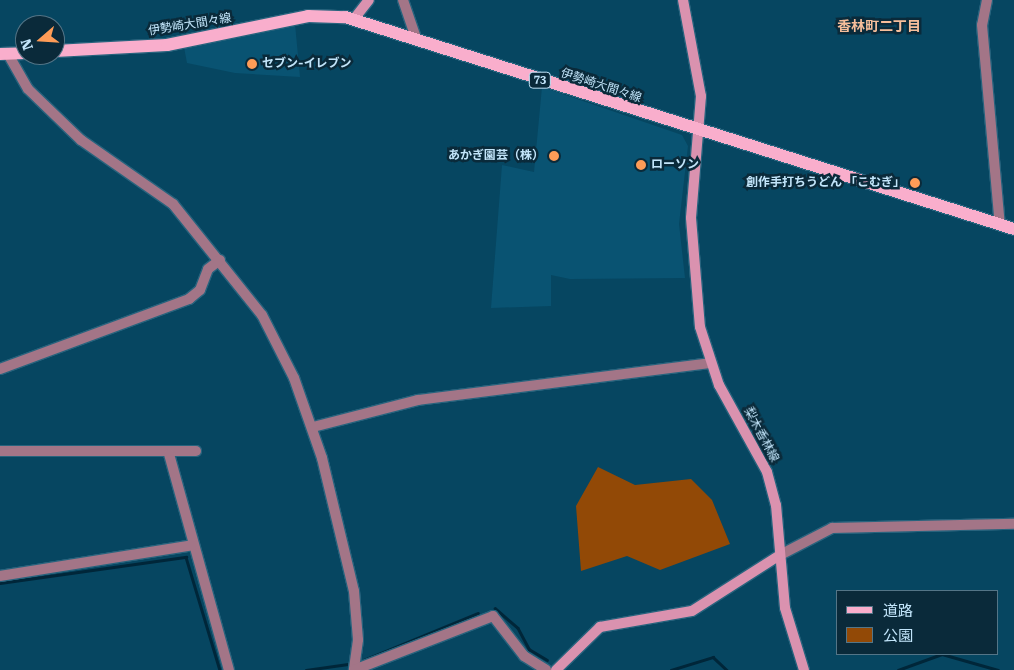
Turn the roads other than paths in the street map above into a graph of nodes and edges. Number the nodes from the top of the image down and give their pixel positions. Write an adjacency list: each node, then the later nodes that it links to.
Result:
1 (368, 0): 5 (main road)
2 (403, 0): 6 (street)
3 (682, 0): 9 (main road, 梨木香林線)
4 (987, 0): 10 (street)
5 (354, 19): 6 (main road, 伊勢崎大間々線 / 73); 7 (main road, 伊勢崎大間々線 / 73)
6 (417, 42): 9 (main road, 伊勢崎大間々線 / 73)
7 (65, 48)
8 (4, 54): 12 (street)
9 (700, 133): 10 (main road, 伊勢崎大間々線 / 73); 13 (main road, 梨木香林線)
10 (1000, 225): 11 (main road, 伊勢崎大間々線 / 73)
11 (1014, 229)
12 (220, 260): 14 (street); 15 (street)
13 (710, 363): 15 (street); 21 (main road, 梨木香林線)
14 (0, 369)
15 (313, 427): 24 (street)
16 (0, 451): 18 (street)
17 (196, 451): 18 (street)
18 (170, 454): 20 (street)
19 (1014, 524): 21 (street)
20 (194, 545): 22 (street); 23 (street)
21 (780, 555): 26 (main road); 27 (main road, 梨木香林線)
22 (0, 576)
23 (229, 670)
24 (354, 670): 25 (street)
25 (546, 670)
26 (556, 670)
27 (804, 670)

